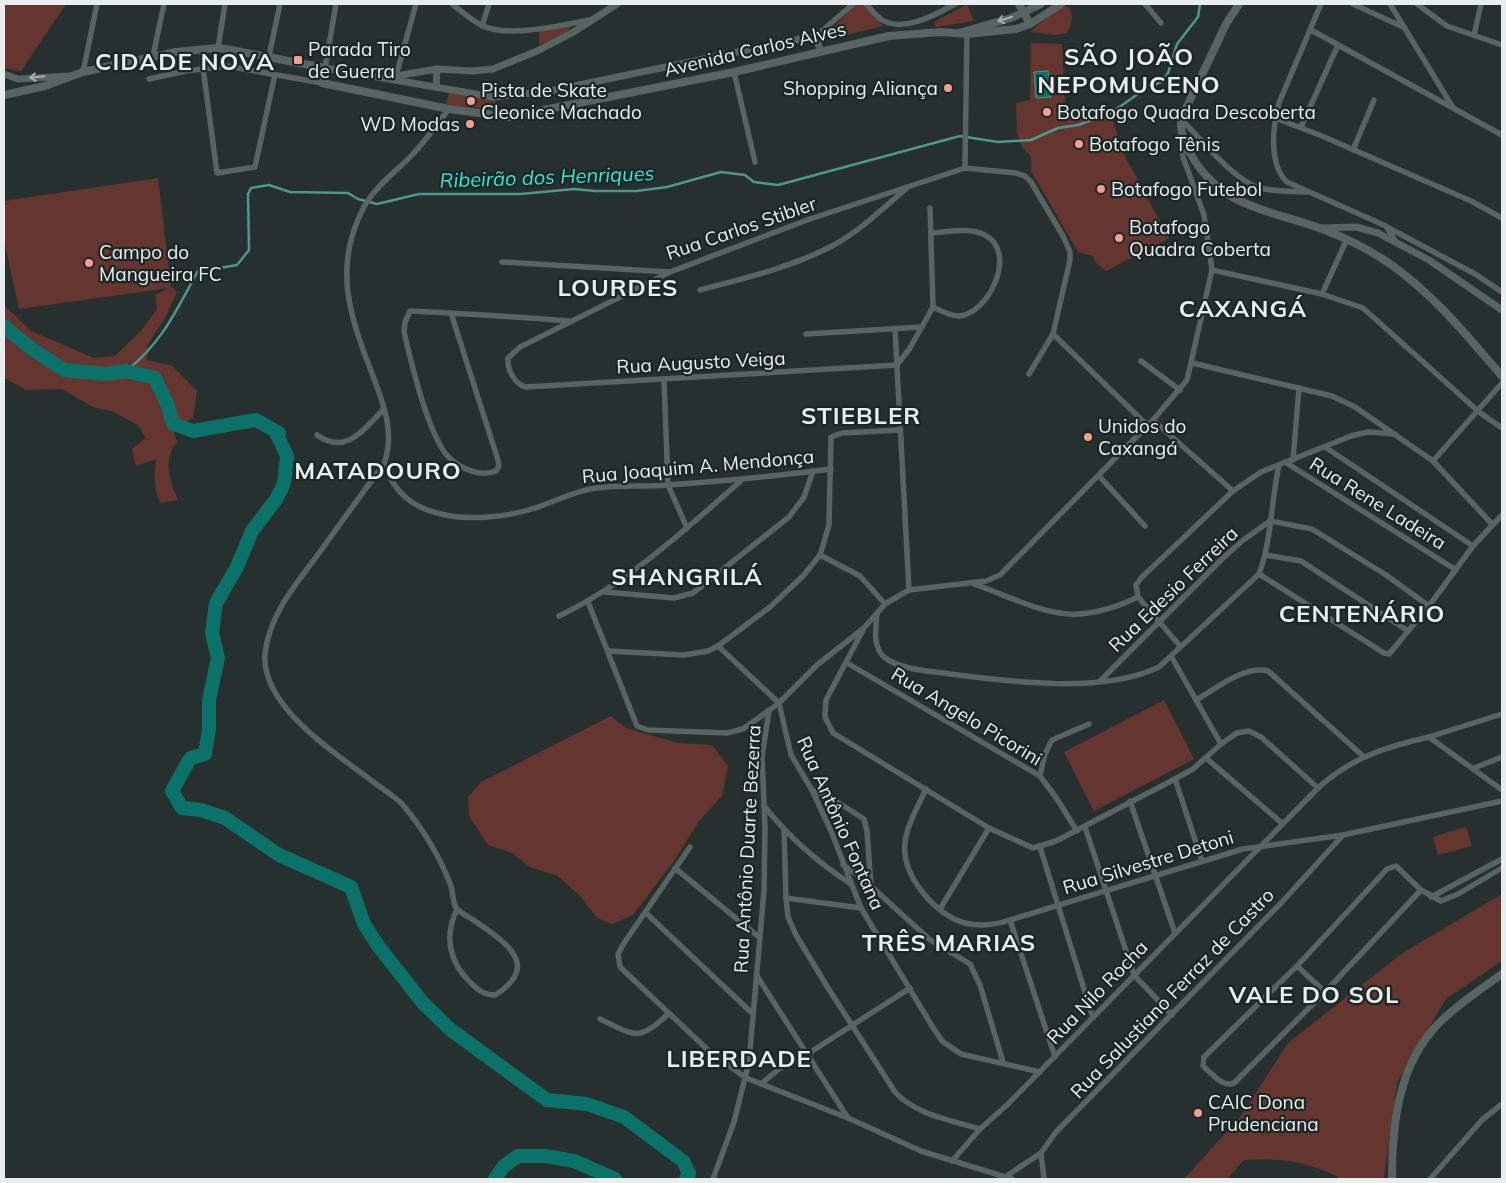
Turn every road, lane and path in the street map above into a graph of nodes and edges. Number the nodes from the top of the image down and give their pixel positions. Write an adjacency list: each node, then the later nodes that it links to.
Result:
1 (97, 4): 42 (street)
2 (164, 4): 37 (street)
3 (226, 4): 35 (street)
4 (280, 4): 38 (street)
5 (336, 4): 40 (street)
6 (416, 4): 47 (street)
7 (452, 4): 27 (street)
8 (489, 4): 27 (street)
9 (617, 4): 24 (street)
10 (853, 4): 32 (street)
11 (866, 4): 12 (street)
12 (955, 4)
13 (1019, 4): 23 (main road)
14 (1041, 4): 23 (main road)
15 (1061, 4): 26 (main road)
16 (1145, 4): 25 (street)
17 (1239, 4): 59 (main road)
18 (1321, 4): 29 (street)
19 (1353, 4): 28 (street)
20 (1390, 4): 28 (street)
21 (1417, 4): 31 (street)
22 (1481, 4): 31 (street)
23 (1024, 13): 26 (main road); 30 (main road, one-way to 30)
24 (590, 20): 27 (street); 41 (street)
25 (1161, 23)
26 (1030, 24): 30 (main road)
27 (482, 26)
28 (1403, 27): 56 (street)
29 (1311, 30): 34 (street); 58 (street)
30 (965, 32): 36 (main road, Avenida Carlos Alves); 65 (street)
31 (1474, 35): 33 (street)
32 (815, 37): 36 (street); 53 (street)
33 (1502, 44)
34 (1338, 46): 56 (street); 60 (street)
35 (218, 48): 37 (main road); 38 (main road)
36 (821, 50): 43 (main road, Avenida Carlos Alves)
37 (153, 56): 42 (main road)
38 (269, 56): 40 (main road)
39 (202, 68): 45 (street); 45 (street); 51 (street)
40 (325, 68): 49 (street); 52 (main road)
41 (437, 69): 47 (street); 53 (street)
42 (83, 72): 46 (main road)
43 (734, 72): 57 (main road, Avenida Carlos Alves); 64 (street)
44 (4, 74): 50 (street)
45 (275, 74): 52 (street)
46 (70, 76): 50 (street, one-way to 50); 54 (main road)
47 (396, 76): 49 (street)
48 (4, 78): 50 (street)
49 (384, 78): 53 (street)
50 (18, 79)
51 (149, 80)
52 (322, 83): 57 (main road, Avenida Carlos Alves)
53 (436, 86)
54 (4, 95)
55 (1374, 100): 63 (street)
56 (1453, 108): 62 (street)
57 (449, 109): 98 (street)
58 (1275, 118): 60 (street); 67 (street)
59 (1181, 119): 61 (main road); 67 (street)
60 (1301, 127): 63 (street)
61 (1181, 135): 71 (main road); 76 (street)
62 (1502, 135)
63 (1353, 150): 69 (street)
64 (755, 162)
65 (966, 168): 66 (street, Rua Carlos Stibler); 88 (street)
66 (910, 186): 77 (street, Rua Carlos Stibler); 78 (street)
67 (1309, 192): 70 (street)
68 (930, 208): 72 (street)
69 (1502, 218)
70 (1386, 226): 74 (street); 79 (street)
71 (1321, 228): 73 (main road); 74 (street)
72 (932, 233): 81 (street); 81 (street)
73 (1347, 239): 80 (street); 93 (main road)
74 (1397, 243): 82 (street)
75 (502, 262): 77 (street, Rua Carlos Stibler)
76 (1212, 270): 80 (street); 90 (street)
77 (670, 272): 84 (street)
78 (700, 290)
79 (1502, 292)
80 (1322, 294): 99 (street)
81 (934, 307): 85 (street)
82 (1502, 310)
83 (451, 313): 83 (street); 84 (street)
84 (569, 321): 94 (street, Rua Augusto Veiga)
85 (922, 327): 86 (street); 91 (street)
86 (895, 329): 87 (street); 91 (street)
87 (806, 334)
88 (1053, 334): 92 (street); 101 (street)
89 (1141, 361): 97 (street)
90 (1192, 363): 96 (street); 97 (street)
91 (897, 365): 94 (street, Rua Augusto Veiga); 103 (street)
92 (1030, 374)
93 (1502, 376)
94 (664, 380): 115 (street)
95 (1502, 383): 99 (street)
96 (1300, 388): 104 (street); 107 (street)
97 (1180, 390): 100 (street)
98 (384, 410): 105 (street); 109 (street)
99 (1479, 412): 102 (street); 108 (street)
100 (1153, 420): 101 (street); 116 (street)
101 (1147, 425): 113 (street)
102 (1502, 428)
103 (900, 430): 111 (street); 128 (street)
104 (1395, 434): 106 (street); 108 (street)
105 (318, 435)
106 (1325, 447): 107 (street); 122 (street)
107 (1293, 460): 110 (street)
108 (1433, 461): 119 (street)
109 (384, 464): 115 (street, Rua Joaquim A. Mendonça); 188 (street)
110 (1282, 464): 116 (street); 118 (street); 125 (street, Rua Rene Ladeira)
111 (831, 469): 112 (street, Rua Joaquim A. Mendonça); 123 (street)
112 (813, 471): 114 (street, Rua Joaquim A. Mendonça); 129 (street)
113 (1099, 476): 120 (street); 127 (street)
114 (742, 478): 115 (street, Rua Joaquim A. Mendonça); 121 (street)
115 (668, 485): 121 (street)
116 (1233, 491): 130 (street)
117 (1502, 515): 119 (street)
118 (1270, 521): 124 (street); 133 (street); 136 (street, Rua Edesio Ferreira)
119 (1492, 524): 122 (street)
120 (1145, 526)
121 (688, 528): 129 (street)
122 (1473, 546): 125 (street)
123 (820, 555): 132 (street); 139 (street)
124 (1266, 555): 126 (street); 138 (street)
125 (1456, 570): 133 (street)
126 (1259, 574): 138 (street); 140 (street)
127 (971, 583): 128 (street); 130 (street)
128 (908, 590): 132 (street)
129 (605, 592): 131 (street)
130 (1138, 597): 136 (street)
131 (588, 602): 135 (street); 141 (street)
132 (886, 604): 134 (street)
133 (1429, 606): 138 (street)
134 (877, 613): 137 (street); 144 (street)
135 (559, 616)
136 (1160, 621): 140 (street); 144 (street, Rua Edesio Ferreira)
137 (864, 628): 143 (street); 146 (street)
138 (1408, 631)
139 (718, 646): 141 (street); 146 (street)
140 (1180, 646): 142 (street)
141 (608, 651): 147 (street)
142 (1171, 656): 144 (street); 145 (street)
143 (847, 663): 156 (street, Rua Angelo Picorini); 159 (street)
144 (1100, 682)
145 (1196, 700): 151 (street); 152 (street)
146 (780, 703): 147 (street); 160 (street, Rua Antônio Fontana)
147 (769, 710): 164 (street, Rua Antônio Duarte Bezerra)
148 (1502, 714): 150 (street, Rua Nilo Rocha)
149 (1089, 724): 156 (street)
150 (1429, 737): 152 (street, Rua Nilo Rocha); 155 (street)
151 (1221, 744): 154 (street); 158 (street)
152 (1363, 756): 158 (street, Rua Nilo Rocha)
153 (1502, 757): 155 (street)
154 (1206, 758): 157 (street); 165 (street)
155 (1474, 768): 161 (street)
156 (1040, 776): 169 (street, Rua Angelo Picorini)
157 (1175, 779): 163 (street); 175 (street)
158 (1318, 788): 165 (street, Rua Nilo Rocha)
159 (926, 789): 167 (street); 189 (street, Rua Silvestre Detoni)
160 (812, 790): 176 (street, Rua Antônio Fontana); 181 (street)
161 (1502, 790)
162 (1502, 800): 170 (street, Rua Silvestre Detoni)
163 (1130, 801): 166 (street); 179 (street)
164 (764, 806): 168 (street); 193 (street, Rua Antônio Duarte Bezerra)
165 (1284, 824): 171 (street, Rua Nilo Rocha)
166 (1085, 826): 169 (street); 183 (street)
167 (989, 828): 173 (street); 189 (street)
168 (784, 830): 180 (street); 185 (street)
169 (1076, 831): 173 (street)
170 (1343, 835): 171 (street, Rua Silvestre Detoni); 202 (street, Rua Salustiano Ferraz de Castro)
171 (1264, 844): 175 (street, Rua Silvestre Detoni); 192 (street, Rua Nilo Rocha)
172 (690, 847): 177 (street)
173 (1040, 847): 186 (street)
174 (1502, 859): 184 (street)
175 (1202, 861): 179 (street, Rua Silvestre Detoni)
176 (844, 865): 180 (street, Rua Antônio Fontana); 181 (street)
177 (675, 868): 190 (street); 193 (street)
178 (1502, 868): 184 (street)
179 (1156, 876): 183 (street, Rua Silvestre Detoni); 192 (street)
180 (851, 884): 187 (street, Rua Antônio Fontana)
181 (871, 886): 208 (street)
182 (1420, 890): 184 (street); 194 (street); 199 (street)
183 (1106, 891): 186 (street, Rua Silvestre Detoni); 197 (street)
184 (1430, 897)
185 (786, 898): 187 (street); 205 (street)
186 (1059, 905): 191 (street, Rua Silvestre Detoni); 203 (street)
187 (861, 908): 198 (street, Rua Antônio Fontana)
188 (457, 909): 188 (street)
189 (940, 909): 191 (street, Rua Silvestre Detoni)
190 (646, 913): 200 (street); 201 (street)
191 (1010, 920): 207 (street)
192 (1175, 933): 197 (street, Rua Nilo Rocha)
193 (759, 937): 196 (street, Rua Antônio Duarte Bezerra)
194 (1297, 966): 199 (street); 199 (street)
195 (1502, 974): 221 (main road)
196 (756, 975): 201 (street, Rua Antônio Duarte Bezerra); 206 (street)
197 (1134, 975): 202 (street); 203 (street, Rua Nilo Rocha)
198 (910, 988): 205 (street); 208 (street, Rua Antônio Fontana)
199 (1325, 992)
200 (668, 1014): 204 (street); 210 (street)
201 (753, 1014): 210 (street, Rua Antônio Duarte Bezerra)
202 (1172, 1015): 215 (street, Rua Salustiano Ferraz de Castro)
203 (1094, 1018): 207 (street, Rua Nilo Rocha)
204 (600, 1019)
205 (852, 1025): 206 (street); 214 (street)
206 (806, 1055): 211 (street); 213 (street)
207 (1055, 1057): 209 (street, Rua Nilo Rocha)
208 (1003, 1062): 209 (street, Rua Antônio Fontana)
209 (1040, 1072): 214 (street, Rua Nilo Rocha)
210 (746, 1078): 211 (street); 218 (street, Rua Antônio Duarte Bezerra)
211 (761, 1084): 213 (street)
212 (1502, 1104): 222 (street)
213 (848, 1118): 216 (street)
214 (980, 1129): 216 (street, Rua Nilo Rocha)
215 (1041, 1153): 217 (street); 220 (street)
216 (952, 1161): 217 (street)
217 (1005, 1177): 219 (street)
218 (713, 1179)
219 (1012, 1179)
220 (1044, 1179)
221 (1392, 1179)
222 (1430, 1179)

